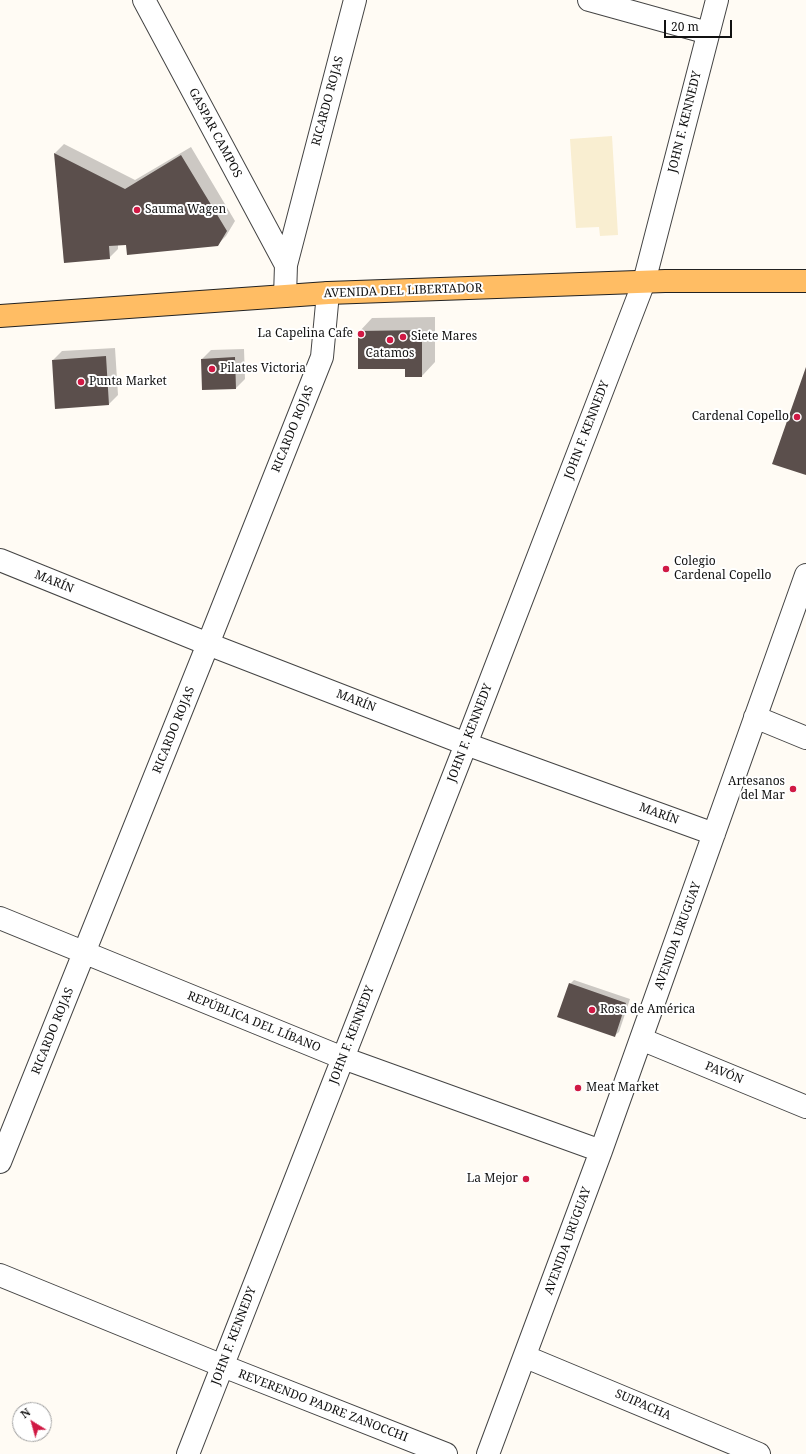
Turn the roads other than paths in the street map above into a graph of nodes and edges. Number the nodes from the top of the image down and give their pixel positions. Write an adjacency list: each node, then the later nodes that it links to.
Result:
1 (144, 0): 6 (street, GASPAR CAMPOS)
2 (355, 0): 6 (street, RICARDO ROJAS)
3 (589, 0): 5 (street)
4 (717, 0): 5 (street, JOHN F. KENNEDY)
5 (708, 32): 8 (street, JOHN F. KENNEDY)
6 (286, 265): 10 (street, RICARDO ROJAS)
7 (806, 281): 8 (main road, AVENIDA DEL LIBERTADOR)
8 (644, 282): 9 (main road, AVENIDA DEL LIBERTADOR); 17 (street, JOHN F. KENNEDY)
9 (328, 293): 10 (main road, AVENIDA DEL LIBERTADOR); 14 (street, RICARDO ROJAS)
10 (285, 296): 11 (main road, AVENIDA DEL LIBERTADOR)
11 (0, 316)
12 (0, 560): 14 (street, MARÍN)
13 (806, 575): 15 (street, AVENIDA URUGUAY)
14 (208, 644): 17 (street, MARÍN); 20 (street, RICARDO ROJAS)
15 (756, 717): 16 (street); 18 (street, AVENIDA URUGUAY)
16 (806, 738)
17 (466, 744): 18 (street, MARÍN); 22 (street, JOHN F. KENNEDY)
18 (714, 834): 21 (street, AVENIDA URUGUAY)
19 (0, 918): 20 (street, REPÚBLICA DEL LÍBANO)
20 (85, 953): 22 (street, REPÚBLICA DEL LÍBANO); 25 (street, RICARDO ROJAS)
21 (641, 1039): 23 (street, PAVÓN); 24 (street, AVENIDA URUGUAY)
22 (343, 1058): 24 (street, REPÚBLICA DEL LÍBANO); 28 (street, JOHN F. KENNEDY)
23 (806, 1107)
24 (601, 1151): 27 (street, AVENIDA URUGUAY)
25 (0, 1162)
26 (0, 1275): 28 (street, REVERENDO PADRE ZANOCCHI)
27 (526, 1357): 31 (street, AVENIDA URUGUAY); 32 (street, SUIPACHA)
28 (223, 1366): 29 (street, JOHN F. KENNEDY); 30 (street, REVERENDO PADRE ZANOCCHI)
29 (188, 1454)
30 (446, 1454)
31 (488, 1454)
32 (760, 1454)

